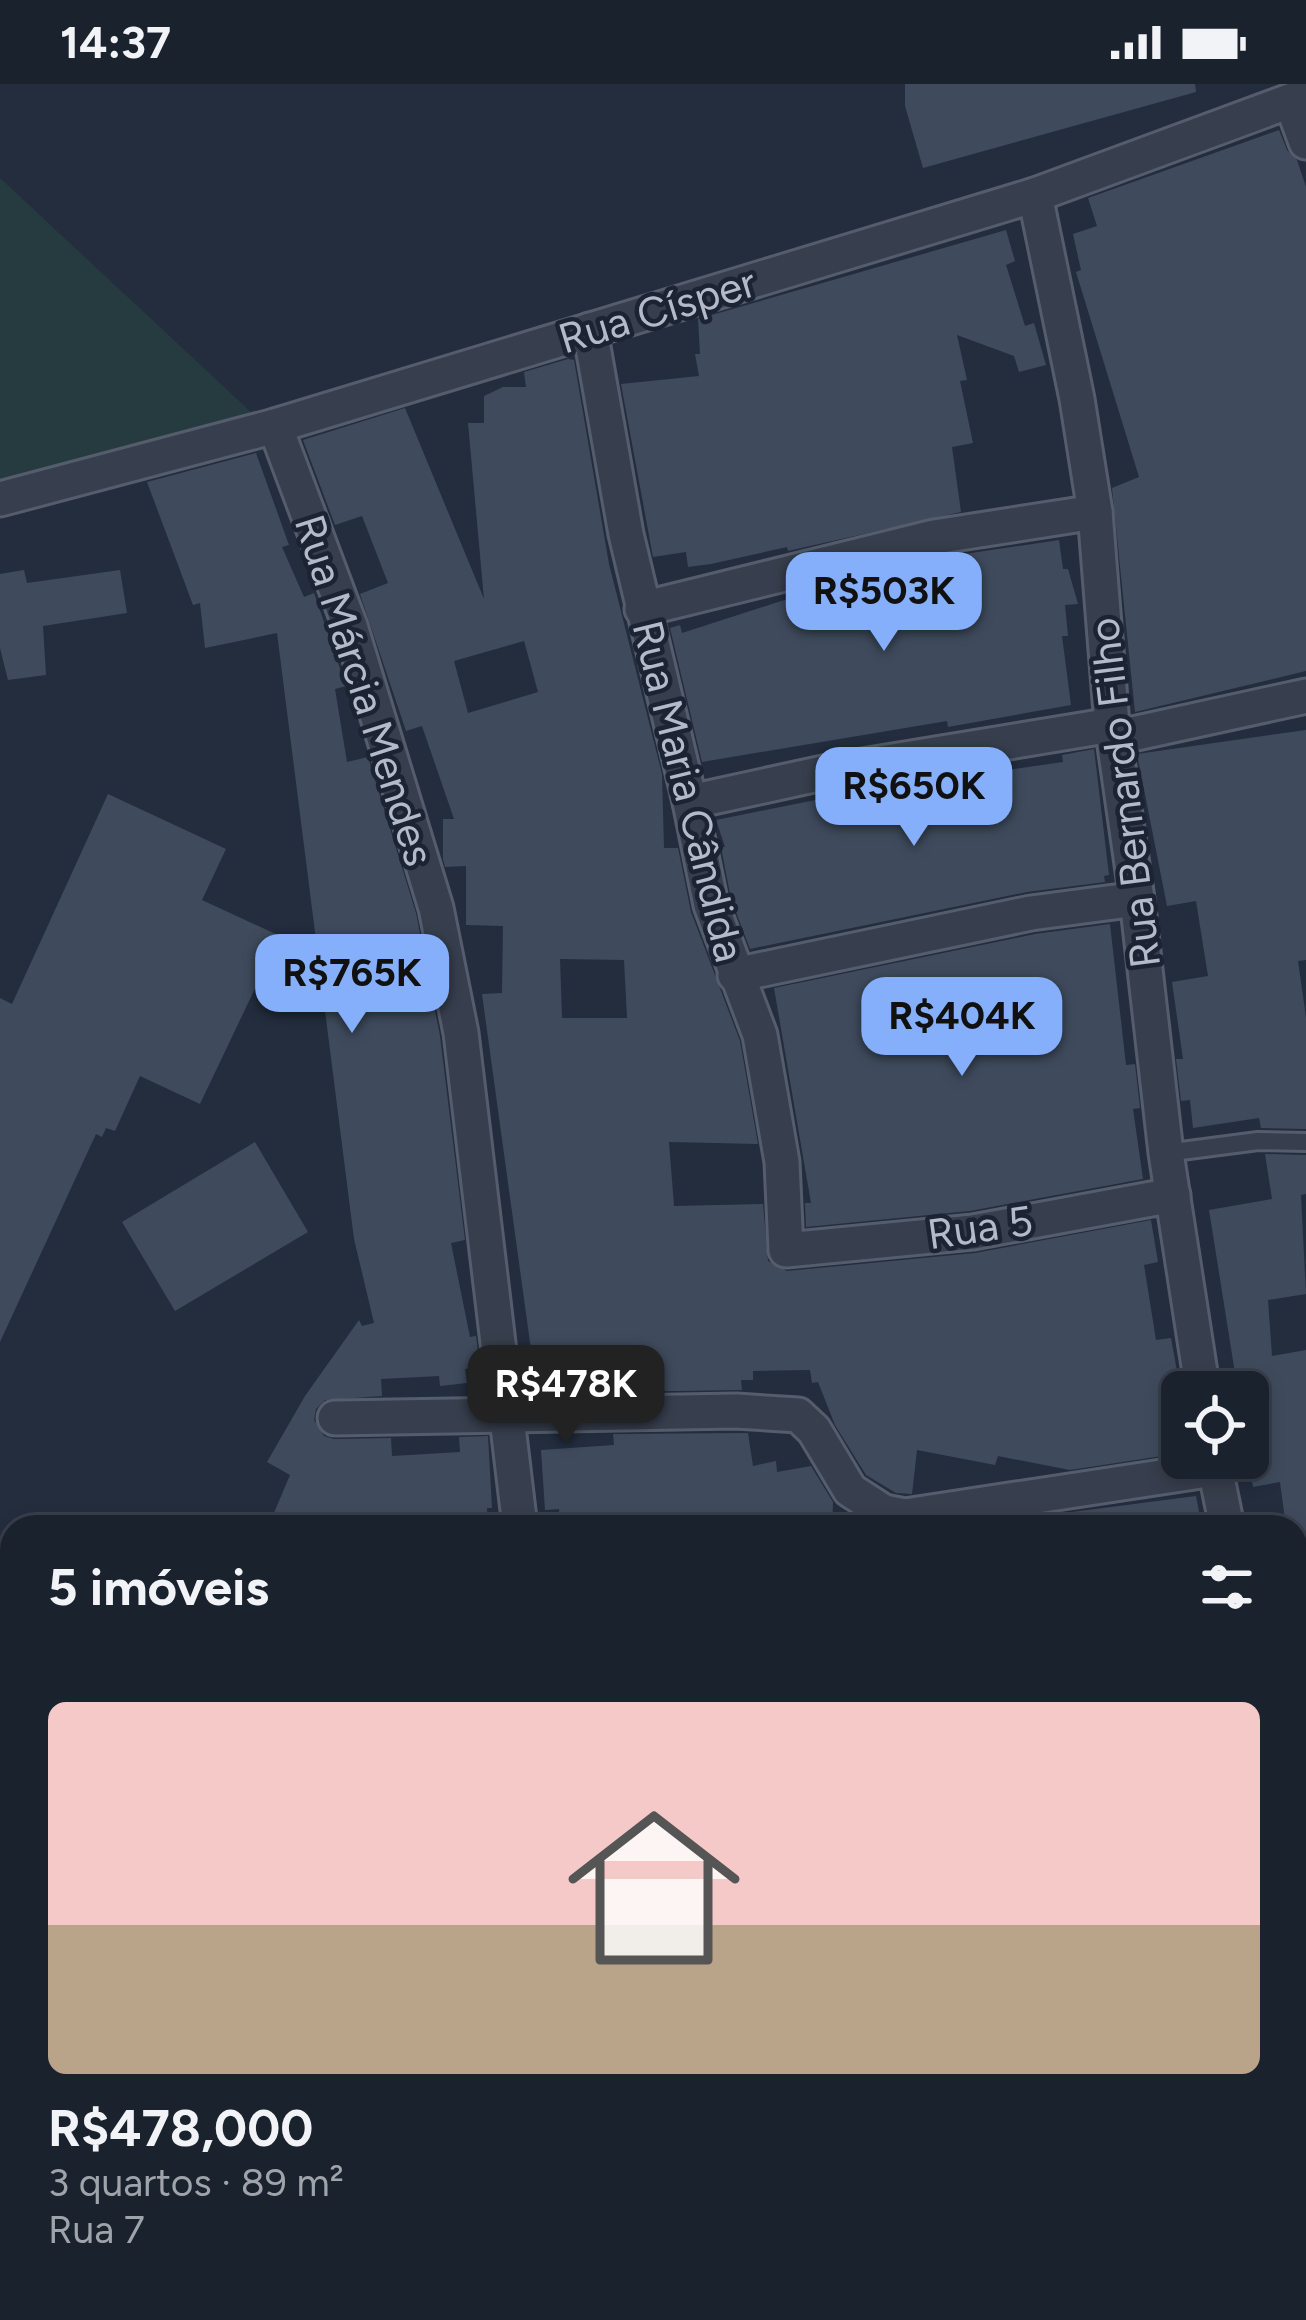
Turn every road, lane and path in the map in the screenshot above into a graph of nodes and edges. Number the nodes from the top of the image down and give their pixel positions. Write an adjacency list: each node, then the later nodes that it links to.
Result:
1 (1299, 98): 2 (street); 3 (street, Rua Císper)
2 (1306, 142)
3 (1036, 195): 4 (street, Rua Císper); 7 (street, Rua Bernardo Filho)
4 (590, 330): 5 (street, Rua Císper); 8 (street, Rua Maria Cândida)
5 (275, 426): 6 (street, Rua Císper); 19 (street, Rua Márcia Mendes)
6 (0, 499)
7 (1095, 512): 8 (street); 10 (street, Rua Bernardo Filho)
8 (642, 609): 11 (street, Rua Maria Cândida)
9 (1306, 696): 10 (street)
10 (1113, 732): 11 (street); 12 (street, Rua Bernardo Filho)
11 (690, 802): 13 (street, Rua Maria Cândida)
12 (1137, 899): 13 (street); 15 (street, Rua Bernardo Filho)
13 (735, 975): 17 (street, Rua Maria Cândida)
14 (1306, 1142): 15 (lane)
15 (1166, 1153): 16 (street, Rua Bernardo Filho)
16 (1173, 1195): 17 (street, Rua 5); 18 (street, Rua Bernardo Filho)
17 (787, 1250)
18 (1200, 1371)
19 (506, 1414): 20 (street); 23 (street, Rua Márcia Mendes); 24 (street)
20 (335, 1418)
21 (1161, 1473): 25 (street)
22 (1217, 1479): 26 (street)
23 (519, 1515)
24 (900, 1515)
25 (911, 1515)
26 (1225, 1515)

